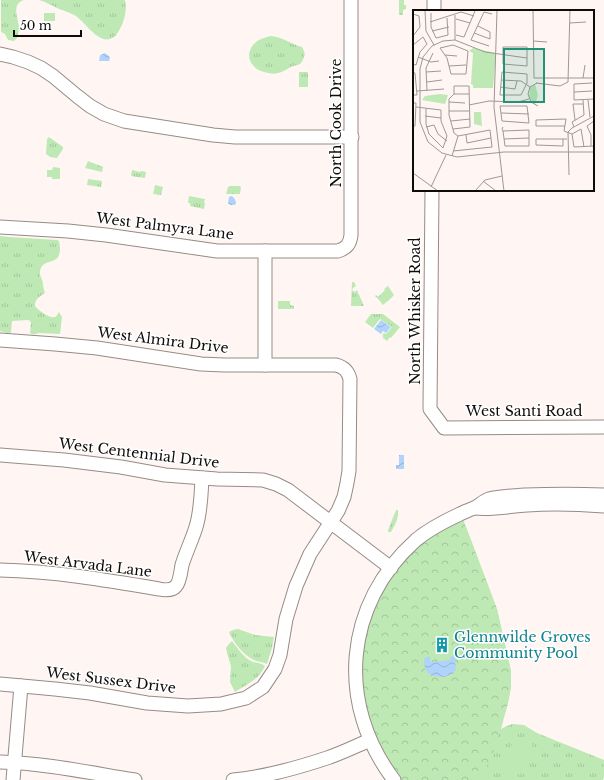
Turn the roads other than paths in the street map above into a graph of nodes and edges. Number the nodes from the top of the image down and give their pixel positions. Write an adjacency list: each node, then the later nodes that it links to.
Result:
1 (351, 0): 3 (street, North Cook Drive)
2 (0, 54): 3 (street)
3 (352, 137): 6 (street, North Cook Drive)
4 (432, 191): 11 (street, North Whisker Road)
5 (0, 227): 7 (street, West Palmyra Lane)
6 (348, 246): 7 (street, West Palmyra Lane)
7 (265, 251): 9 (street)
8 (0, 340): 9 (street, West Almira Drive)
9 (265, 365): 17 (street, West Almira Drive)
10 (604, 427): 11 (street, West Santi Road)
11 (444, 428)
12 (0, 455): 13 (street, West Centennial Drive)
13 (202, 478): 17 (street, West Centennial Drive); 19 (street, West Arvada Lane)
14 (604, 495): 16 (street)
15 (604, 506): 16 (street)
16 (475, 508): 18 (street)
17 (330, 522): 18 (street, West Centennial Drive); 21 (street, West Sussex Drive)
18 (391, 568): 22 (street)
19 (0, 570)
20 (0, 684): 21 (street, West Sussex Drive)
21 (21, 686): 24 (street)
22 (370, 740): 27 (street); 28 (street)
23 (0, 762): 24 (street)
24 (15, 762): 25 (street); 26 (street)
25 (13, 780)
26 (135, 780)
27 (233, 780)
28 (394, 780)

